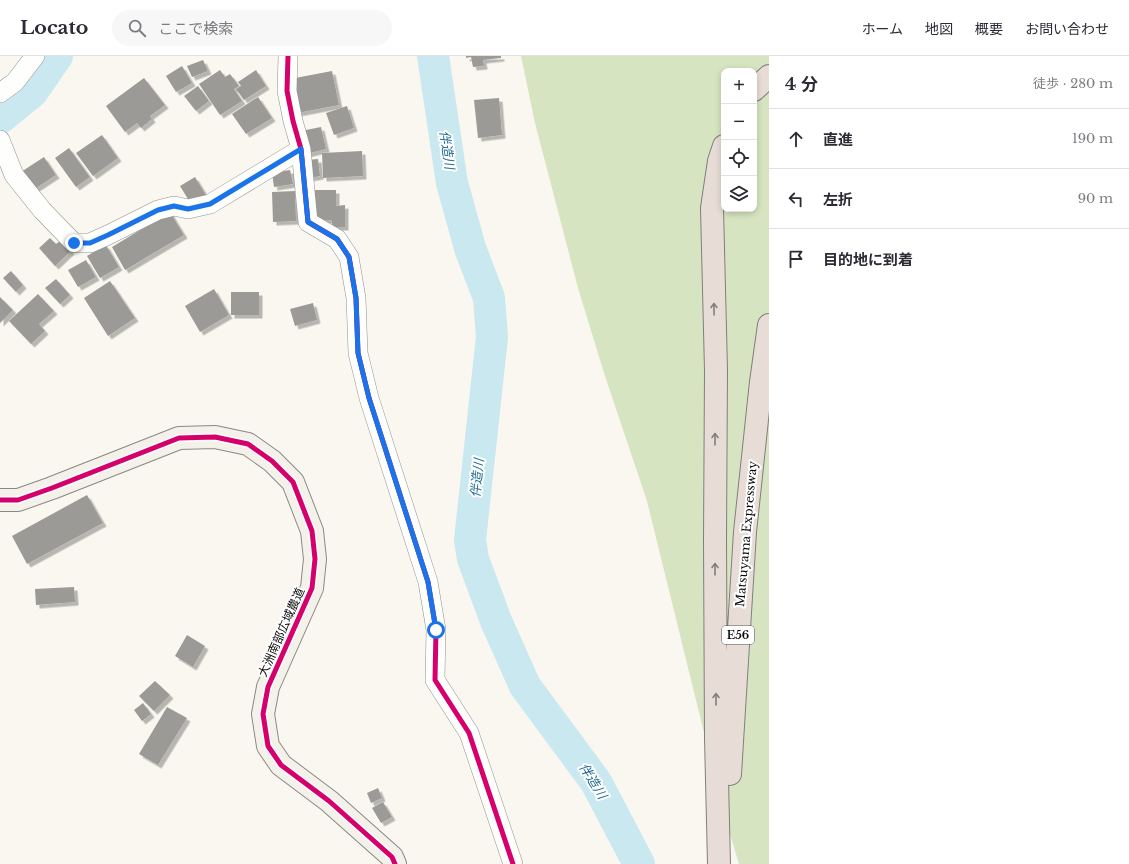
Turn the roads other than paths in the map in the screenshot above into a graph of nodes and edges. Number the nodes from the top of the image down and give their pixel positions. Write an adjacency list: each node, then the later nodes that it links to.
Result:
1 (35, 56): 5 (street)
2 (288, 56): 7 (street)
3 (769, 76): 4 (highway)
4 (757, 87)
5 (0, 92)
6 (0, 140): 7 (street)
7 (301, 149): 15 (street)
8 (721, 155): 13 (highway, one-way to 8)
9 (769, 325): 12 (highway, Matsuyama Expressway / E56)
10 (769, 430): 12 (highway)
11 (0, 500): 14 (street, 大洲南部広域農道)
12 (745, 532): 13 (highway, Matsuyama Expressway / E56)
13 (724, 739): 16 (highway); 17 (highway, Matsuyama Expressway / E56)
14 (395, 864)
15 (513, 864)
16 (719, 864)
17 (725, 864)

